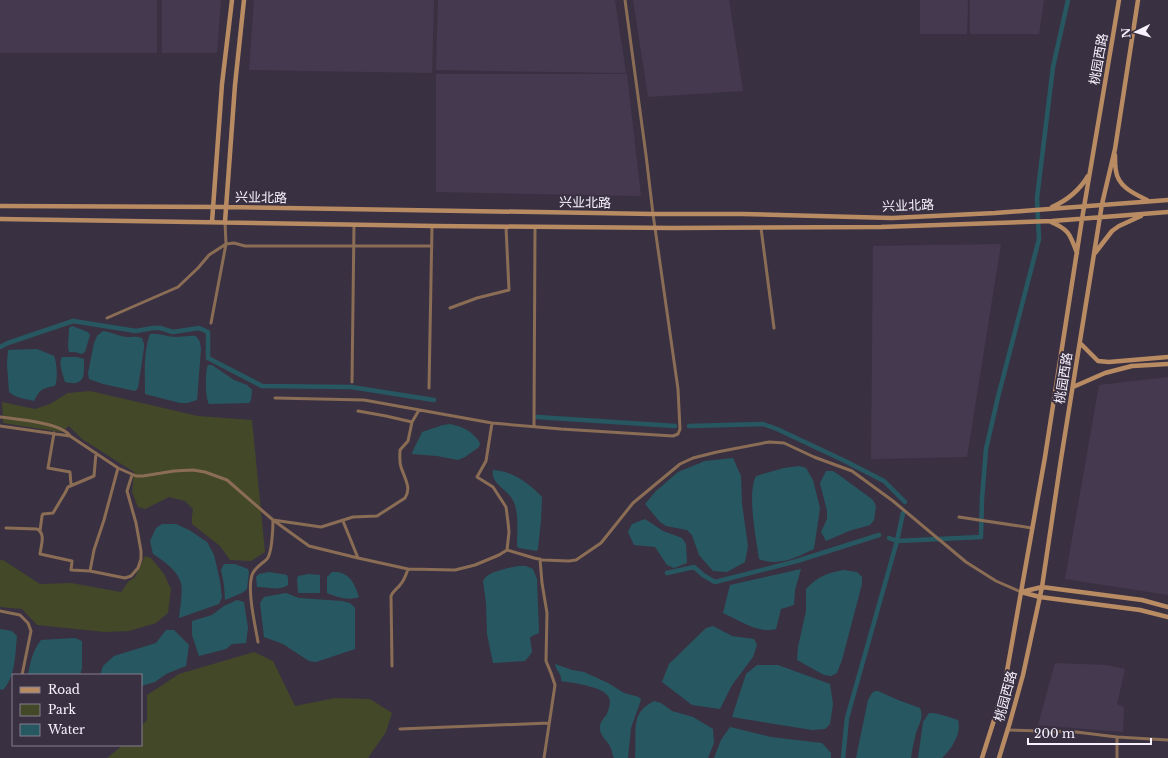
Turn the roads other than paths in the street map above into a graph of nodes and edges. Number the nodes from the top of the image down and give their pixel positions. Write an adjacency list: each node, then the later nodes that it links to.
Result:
1 (232, 0): 13 (main road)
2 (244, 0): 14 (main road)
3 (625, 0): 17 (street)
4 (1119, 0): 7 (main road, 桃园西路)
5 (1138, 0): 6 (main road, 桃园西路)
6 (1115, 148): 9 (main road); 10 (main road, 桃园西路)
7 (1090, 173): 12 (main road, 桃园西路); 15 (main road)
8 (1168, 200): 9 (main road, 兴业北路)
9 (1149, 201): 10 (main road, 兴业北路)
10 (1102, 204): 12 (main road, 兴业北路); 19 (main road, 桃园西路)
11 (0, 206): 13 (main road, 兴业北路)
12 (1085, 206): 15 (main road, 兴业北路); 21 (main road, 桃园西路)
13 (214, 207): 14 (main road, 兴业北路); 22 (main road)
14 (226, 207): 17 (main road, 兴业北路); 23 (main road)
15 (1048, 209): 17 (main road, 兴业北路)
16 (1168, 212): 18 (main road, 兴业北路)
17 (653, 214): 29 (street)
18 (1146, 214): 19 (main road, 兴业北路); 35 (main road)
19 (1100, 218): 21 (main road, 兴业北路); 35 (main road, 桃园西路)
20 (0, 219): 22 (main road, 兴业北路)
21 (1082, 219): 24 (main road, 兴业北路); 34 (main road, 桃园西路)
22 (212, 222): 23 (main road, 兴业北路)
23 (225, 222): 25 (main road, 兴业北路); 31 (street)
24 (1050, 222): 30 (main road, 兴业北路); 34 (main road)
25 (354, 225): 26 (main road, 兴业北路); 32 (street)
26 (432, 226): 27 (main road, 兴业北路); 33 (street)
27 (506, 227): 28 (main road, 兴业北路); 36 (street)
28 (535, 227): 29 (main road, 兴业北路); 53 (street)
29 (655, 228): 30 (main road, 兴业北路); 53 (street)
30 (761, 228): 39 (street)
31 (226, 244): 32 (street); 37 (street); 38 (street)
32 (354, 246): 33 (street); 43 (street)
33 (432, 246): 45 (street)
34 (1077, 253): 64 (main road, 桃园西路)
35 (1094, 254): 40 (main road, 桃园西路)
36 (450, 308)
37 (107, 318)
38 (211, 323)
39 (774, 328)
40 (1080, 342): 41 (main road); 44 (main road, 桃园西路)
41 (1168, 357)
42 (1168, 364): 44 (main road)
43 (352, 382)
44 (1073, 387): 71 (main road, 桃园西路)
45 (429, 388)
46 (275, 398): 47 (street)
47 (419, 410): 50 (street); 51 (street)
48 (358, 412): 50 (street)
49 (0, 417): 55 (street)
50 (412, 422): 62 (street)
51 (492, 423): 53 (street); 66 (street)
52 (0, 426): 54 (street)
53 (534, 426)
54 (54, 433): 55 (street); 59 (street)
55 (70, 436): 56 (street)
56 (96, 453): 57 (street); 59 (street)
57 (118, 468): 58 (street); 70 (street)
58 (132, 475): 61 (street); 70 (street)
59 (71, 485): 65 (street)
60 (959, 517): 64 (street)
61 (273, 520): 62 (street); 67 (street); 79 (street)
62 (343, 520): 67 (street)
63 (6, 528): 65 (street)
64 (1032, 528): 72 (main road, 桃园西路)
65 (40, 531): 70 (street)
66 (506, 550): 68 (street); 69 (street)
67 (358, 558): 69 (street)
68 (540, 559): 72 (street); 82 (street)
69 (408, 569): 80 (street)
70 (90, 571)
71 (1042, 587): 72 (main road); 73 (main road, 桃园西路); 74 (main road)
72 (1021, 592): 73 (main road); 88 (main road, 桃园西路)
73 (1040, 597): 76 (main road); 84 (main road, 桃园西路)
74 (1142, 600): 75 (main road); 76 (main road)
75 (1168, 607)
76 (1140, 610): 78 (main road)
77 (0, 611): 81 (street)
78 (1168, 617)
79 (258, 642)
80 (392, 666)
81 (22, 674)
82 (549, 723): 83 (street); 87 (street)
83 (400, 729)
84 (1008, 730): 85 (street); 89 (main road, 桃园西路)
85 (1117, 737): 86 (street); 90 (street)
86 (1168, 740)
87 (544, 758)
88 (982, 758)
89 (998, 758)
90 (1117, 758)

